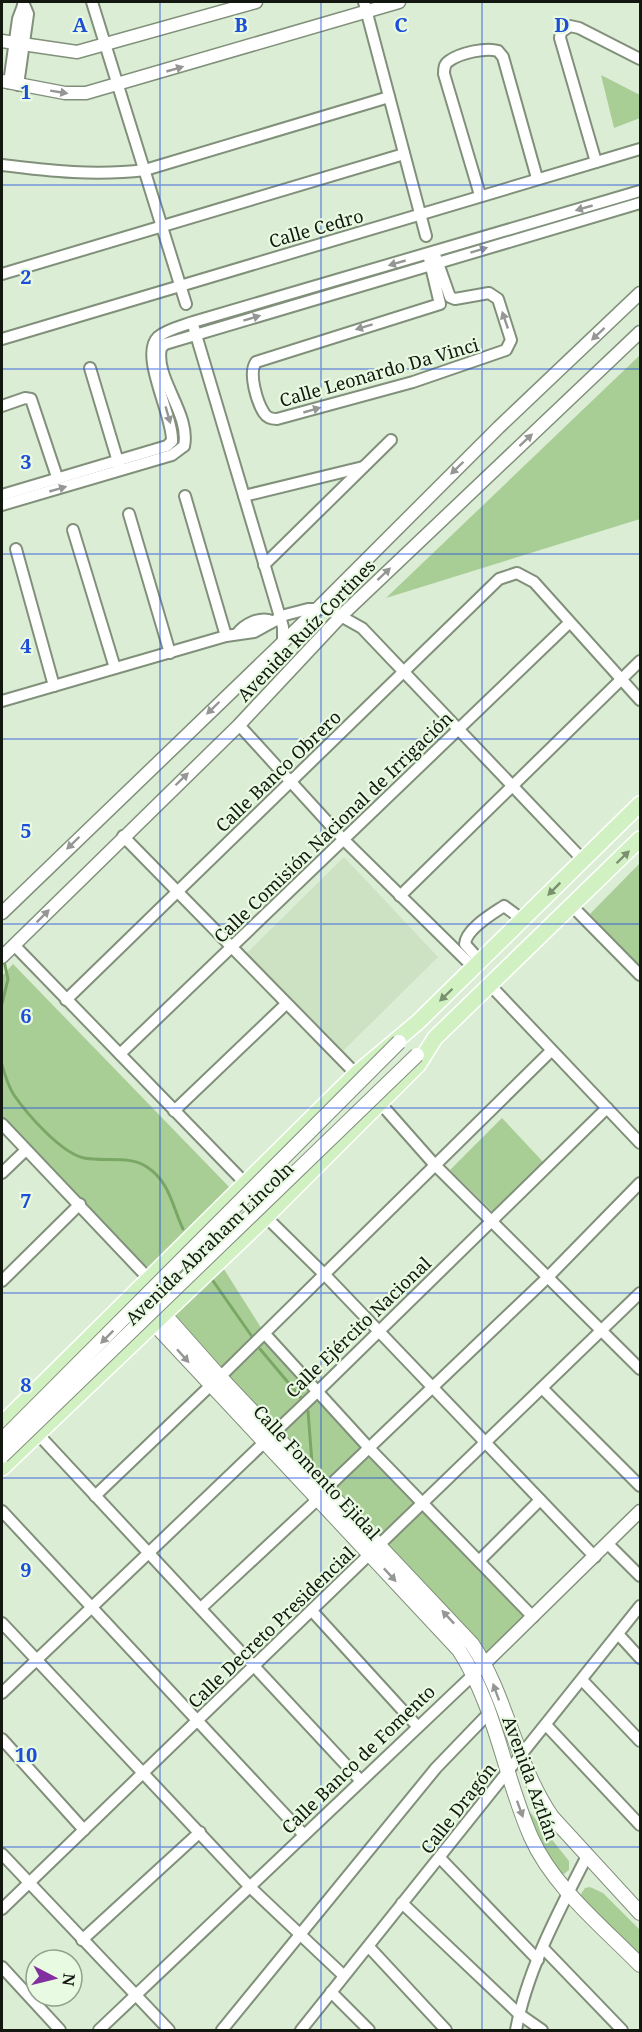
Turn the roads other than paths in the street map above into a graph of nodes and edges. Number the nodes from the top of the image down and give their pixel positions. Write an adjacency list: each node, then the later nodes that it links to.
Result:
1 (24, 2): 7 (street)
2 (92, 2): 8 (street)
3 (256, 2): 8 (street)
4 (399, 2): 5 (street)
5 (365, 6): 11 (street, one-way to 5); 12 (street)
6 (2, 41): 7 (street)
7 (19, 44): 8 (street); 10 (street)
8 (106, 44): 11 (street)
9 (640, 59): 15 (street)
10 (9, 83): 11 (street, one-way to 11)
11 (119, 85): 17 (street)
12 (389, 97): 14 (street); 17 (street)
13 (640, 149): 15 (street, Calle Cedro)
14 (405, 154): 22 (street); 23 (street)
15 (596, 162): 18 (street, Calle Cedro)
16 (2, 165): 17 (street)
17 (145, 170): 23 (street)
18 (537, 178): 20 (street, Calle Cedro); 20 (street)
19 (640, 191): 25 (street, one-way to 25)
20 (480, 195): 22 (street, Calle Cedro)
21 (640, 203): 25 (street)
22 (421, 215): 24 (street); 28 (street, Calle Cedro)
23 (162, 225): 27 (street); 28 (street)
24 (426, 236)
25 (502, 237): 26 (street)
26 (433, 258): 26 (street, Calle Leonardo Da Vinci, one-way to 26); 31 (street, one-way to 31); 33 (street, one-way to 26)
27 (2, 274)
28 (180, 285): 30 (street); 34 (street, Calle Cedro)
29 (640, 293): 52 (street, Avenida Ruíz Cortines, one-way to 52)
30 (186, 304)
31 (192, 322): 33 (street); 35 (street)
32 (640, 332): 53 (street, Avenida Ruíz Cortines, one-way to 32)
33 (196, 335): 35 (street); 46 (street)
34 (2, 339)
35 (158, 344): 39 (street, one-way to 39); 40 (street)
36 (90, 368): 41 (street)
37 (2, 406): 43 (street)
38 (391, 440): 42 (street)
39 (172, 441): 40 (street); 41 (street)
40 (184, 446): 41 (street)
41 (120, 466): 43 (street); 47 (street, one-way to 41)
42 (365, 466): 46 (street); 51 (street)
43 (57, 477): 44 (street)
44 (2, 495)
45 (185, 496): 56 (street)
46 (244, 496): 51 (street)
47 (2, 505)
48 (129, 514): 58 (street)
49 (74, 530): 60 (street)
50 (16, 549): 63 (street)
51 (264, 565): 54 (street)
52 (315, 609): 53 (street); 54 (street); 57 (street, Avenida Ruíz Cortines)
53 (342, 615): 61 (street); 66 (street, Avenida Ruíz Cortines)
54 (276, 619): 56 (street); 57 (street)
55 (569, 623): 61 (street, Calle Banco Obrero); 62 (street); 67 (street, Calle Comisión Nacional de Irrigación)
56 (231, 635): 58 (street)
57 (284, 640): 78 (street, Avenida Ruíz Cortines, one-way to 78)
58 (170, 653): 60 (street)
59 (640, 661): 62 (street)
60 (115, 668): 63 (street)
61 (404, 673): 67 (street); 68 (street, Calle Banco Obrero)
62 (622, 679): 64 (street); 69 (street)
63 (54, 686): 65 (street)
64 (640, 700)
65 (2, 701)
66 (239, 725): 68 (street); 71 (street, Avenida Ruíz Cortines, one-way to 66)
67 (458, 729): 69 (street); 72 (street, Calle Comisión Nacional de Irrigación)
68 (290, 782): 72 (street); 75 (street, Calle Banco Obrero)
69 (512, 785): 74 (street); 76 (street)
70 (640, 804): 74 (main road, Avenida Abraham Lincoln)
71 (123, 836): 75 (street); 80 (street, Avenida Ruíz Cortines, one-way to 71)
72 (343, 838): 76 (street); 81 (street, Calle Comisión Nacional de Irrigación)
73 (640, 839): 77 (main road, Avenida Abraham Lincoln, one-way to 73)
74 (583, 860): 79 (main road, Avenida Abraham Lincoln, one-way to 79)
75 (176, 892): 81 (street); 86 (street, Calle Banco Obrero)
76 (400, 896): 83 (street)
77 (572, 906): 84 (street); 85 (main road, Avenida Abraham Lincoln)
78 (2, 913)
79 (523, 920): 83 (main road, Avenida Abraham Lincoln); 83 (street)
80 (14, 945): 82 (street, Avenida Ruíz Cortines); 86 (street)
81 (231, 948): 87 (street); 91 (street, Calle Comisión Nacional de Irrigación)
82 (2, 957)
83 (477, 965): 88 (main road, Avenida Abraham Lincoln, one-way to 88)
84 (640, 975)
85 (491, 986): 89 (main road, Avenida Abraham Lincoln); 90 (street)
86 (66, 1000): 91 (street)
87 (286, 1004): 92 (street); 95 (street)
88 (418, 1022): 92 (main road, Avenida Abraham Lincoln); 125 (main road, Avenida Abraham Lincoln, one-way to 125, bridge)
89 (435, 1038): 93 (main road, Avenida Abraham Lincoln); 128 (main road, bridge)
90 (551, 1051): 94 (street); 99 (street)
91 (120, 1054): 95 (street)
92 (356, 1074): 101 (main road, Avenida Abraham Lincoln)
93 (381, 1104): 99 (street); 104 (main road, Avenida Abraham Lincoln)
94 (607, 1108): 97 (street); 105 (street, Calle Ejército Nacional)
95 (174, 1111): 101 (street)
96 (2, 1124): 98 (street)
97 (640, 1143)
98 (26, 1150): 100 (street); 103 (street)
99 (434, 1164): 105 (street); 107 (street)
100 (2, 1173)
101 (245, 1183): 106 (main road, Avenida Abraham Lincoln)
102 (640, 1183): 108 (street)
103 (81, 1204): 109 (street); 110 (street)
104 (266, 1217): 107 (street); 111 (main road, Avenida Abraham Lincoln)
105 (491, 1220): 108 (street); 114 (street, Calle Ejército Nacional)
106 (162, 1265): 110 (main road, Avenida Abraham Lincoln); 111 (main road)
107 (326, 1276): 114 (street); 116 (street)
108 (548, 1277): 115 (street); 119 (street)
109 (2, 1281)
110 (140, 1288): 113 (main road, Calle Fomento Ejidal); 122 (main road, Avenida Abraham Lincoln)
111 (185, 1290): 113 (main road, Avenida Abraham Lincoln)
112 (640, 1293): 115 (street, Calle Decreto Presidencial)
113 (158, 1317): 118 (main road, Calle Fomento Ejidal); 123 (main road, Avenida Abraham Lincoln)
114 (379, 1331): 119 (street); 121 (street, Calle Ejército Nacional)
115 (603, 1331): 117 (street); 120 (street, Calle Decreto Presidencial)
116 (265, 1334): 118 (street); 121 (street)
117 (640, 1369)
118 (215, 1382): 124 (main road, Calle Fomento Ejidal); 132 (street)
119 (433, 1388): 126 (street); 127 (street)
120 (542, 1388): 126 (street, Calle Decreto Presidencial); 130 (street)
121 (317, 1392): 124 (street, Calle Ejército Nacional); 127 (street)
122 (2, 1424)
123 (37, 1434): 129 (main road, Avenida Abraham Lincoln); 132 (street)
124 (268, 1436): 131 (main road, Calle Fomento Ejidal); 133 (main road, Calle Fomento Ejidal); 140 (street, Calle Ejército Nacional)
125 (2, 1440)
126 (486, 1443): 134 (street); 135 (street, Calle Decreto Presidencial)
127 (369, 1448): 131 (street); 135 (street)
128 (2, 1456)
129 (2, 1468)
130 (640, 1486)
131 (327, 1488): 139 (main road, Calle Fomento Ejidal)
132 (95, 1496): 140 (street)
133 (318, 1499): 141 (main road, Calle Fomento Ejidal); 147 (street)
134 (540, 1500): 142 (street); 143 (street)
135 (424, 1504): 139 (street, Calle Decreto Presidencial); 143 (street)
136 (2, 1511): 146 (street)
137 (640, 1511): 138 (street, Calle Banco de Fomento)
138 (608, 1544): 142 (street, Calle Banco de Fomento); 144 (street)
139 (381, 1545): 141 (street, Calle Decreto Presidencial); 154 (main road, Calle Fomento Ejidal, one-way to 139)
140 (148, 1551): 146 (street, Calle Ejército Nacional); 147 (street)
141 (370, 1555): 148 (street, Calle Decreto Presidencial); 156 (main road, Calle Fomento Ejidal, one-way to 156)
142 (595, 1557): 149 (street, Calle Banco de Fomento)
143 (479, 1561): 149 (street)
144 (640, 1576)
145 (640, 1606): 151 (street, Calle Dragón)
146 (92, 1607): 153 (street, Calle Ejército Nacional); 160 (street)
147 (201, 1608): 155 (street)
148 (313, 1612): 155 (street, Calle Decreto Presidencial); 161 (street)
149 (533, 1617): 154 (street, Calle Banco de Fomento)
150 (2, 1623): 153 (street)
151 (619, 1635): 152 (street); 157 (street, Calle Dragón)
152 (640, 1658)
153 (36, 1660): 158 (street, Calle Ejército Nacional); 167 (street)
154 (485, 1663): 156 (street, Calle Banco de Fomento); 165 (main road, Avenida Aztlán, one-way to 154)
155 (255, 1665): 160 (street, Calle Decreto Presidencial); 168 (street)
156 (473, 1675): 159 (main road, Avenida Aztlán); 161 (street, Calle Banco de Fomento)
157 (583, 1681): 162 (street, Calle Dragón); 164 (street)
158 (2, 1693)
159 (489, 1713): 166 (main road, Avenida Aztlán); 182 (street)
160 (197, 1720): 167 (street, Calle Decreto Presidencial); 172 (street)
161 (417, 1726): 168 (street, Calle Banco de Fomento)
162 (547, 1726): 165 (street, Calle Dragón); 169 (street)
163 (2, 1739): 170 (street)
164 (640, 1741)
165 (520, 1758): 166 (street, Calle Dragón); 174 (main road, Avenida Aztlán)
166 (507, 1773): 175 (street, Calle Dragón); 178 (main road, Avenida Aztlán, one-way to 178)
167 (144, 1774): 170 (street, Calle Decreto Presidencial); 171 (street)
168 (360, 1780): 172 (street, Calle Banco de Fomento)
169 (640, 1825)
170 (84, 1830): 176 (street, Calle Decreto Presidencial)
171 (200, 1832): 177 (street); 183 (street)
172 (304, 1835): 177 (street, Calle Banco de Fomento)
173 (2, 1854): 176 (street)
174 (587, 1856): 178 (street); 181 (main road, Avenida Aztlán)
175 (440, 1858): 179 (street, Calle Dragón); 186 (street)
176 (29, 1882): 180 (street, Calle Decreto Presidencial); 183 (street)
177 (252, 1888): 182 (street); 191 (street, Calle Banco de Fomento)
178 (569, 1892): 185 (street); 187 (main road, Avenida Aztlán)
179 (402, 1903): 184 (street, Calle Dragón); 192 (street)
180 (2, 1909)
181 (640, 1913)
182 (301, 1936): 189 (street); 196 (street)
183 (82, 1940): 191 (street)
184 (369, 1947): 189 (street, Calle Dragón); 199 (street)
185 (543, 1948): 186 (street); 202 (street)
186 (538, 1960): 192 (street)
187 (640, 1965)
188 (2, 1967): 193 (street)
189 (343, 1976): 190 (street, Calle Dragón)
190 (331, 1992): 197 (street, Calle Dragón); 198 (street)
191 (135, 1997): 194 (street, Calle Banco de Fomento); 195 (street)
192 (519, 2014): 200 (street); 201 (street)
193 (60, 2031)
194 (99, 2031)
195 (169, 2031)
196 (222, 2031)
197 (301, 2031)
198 (369, 2031)
199 (446, 2031)
200 (516, 2031)
201 (542, 2031)
202 (622, 2031)

